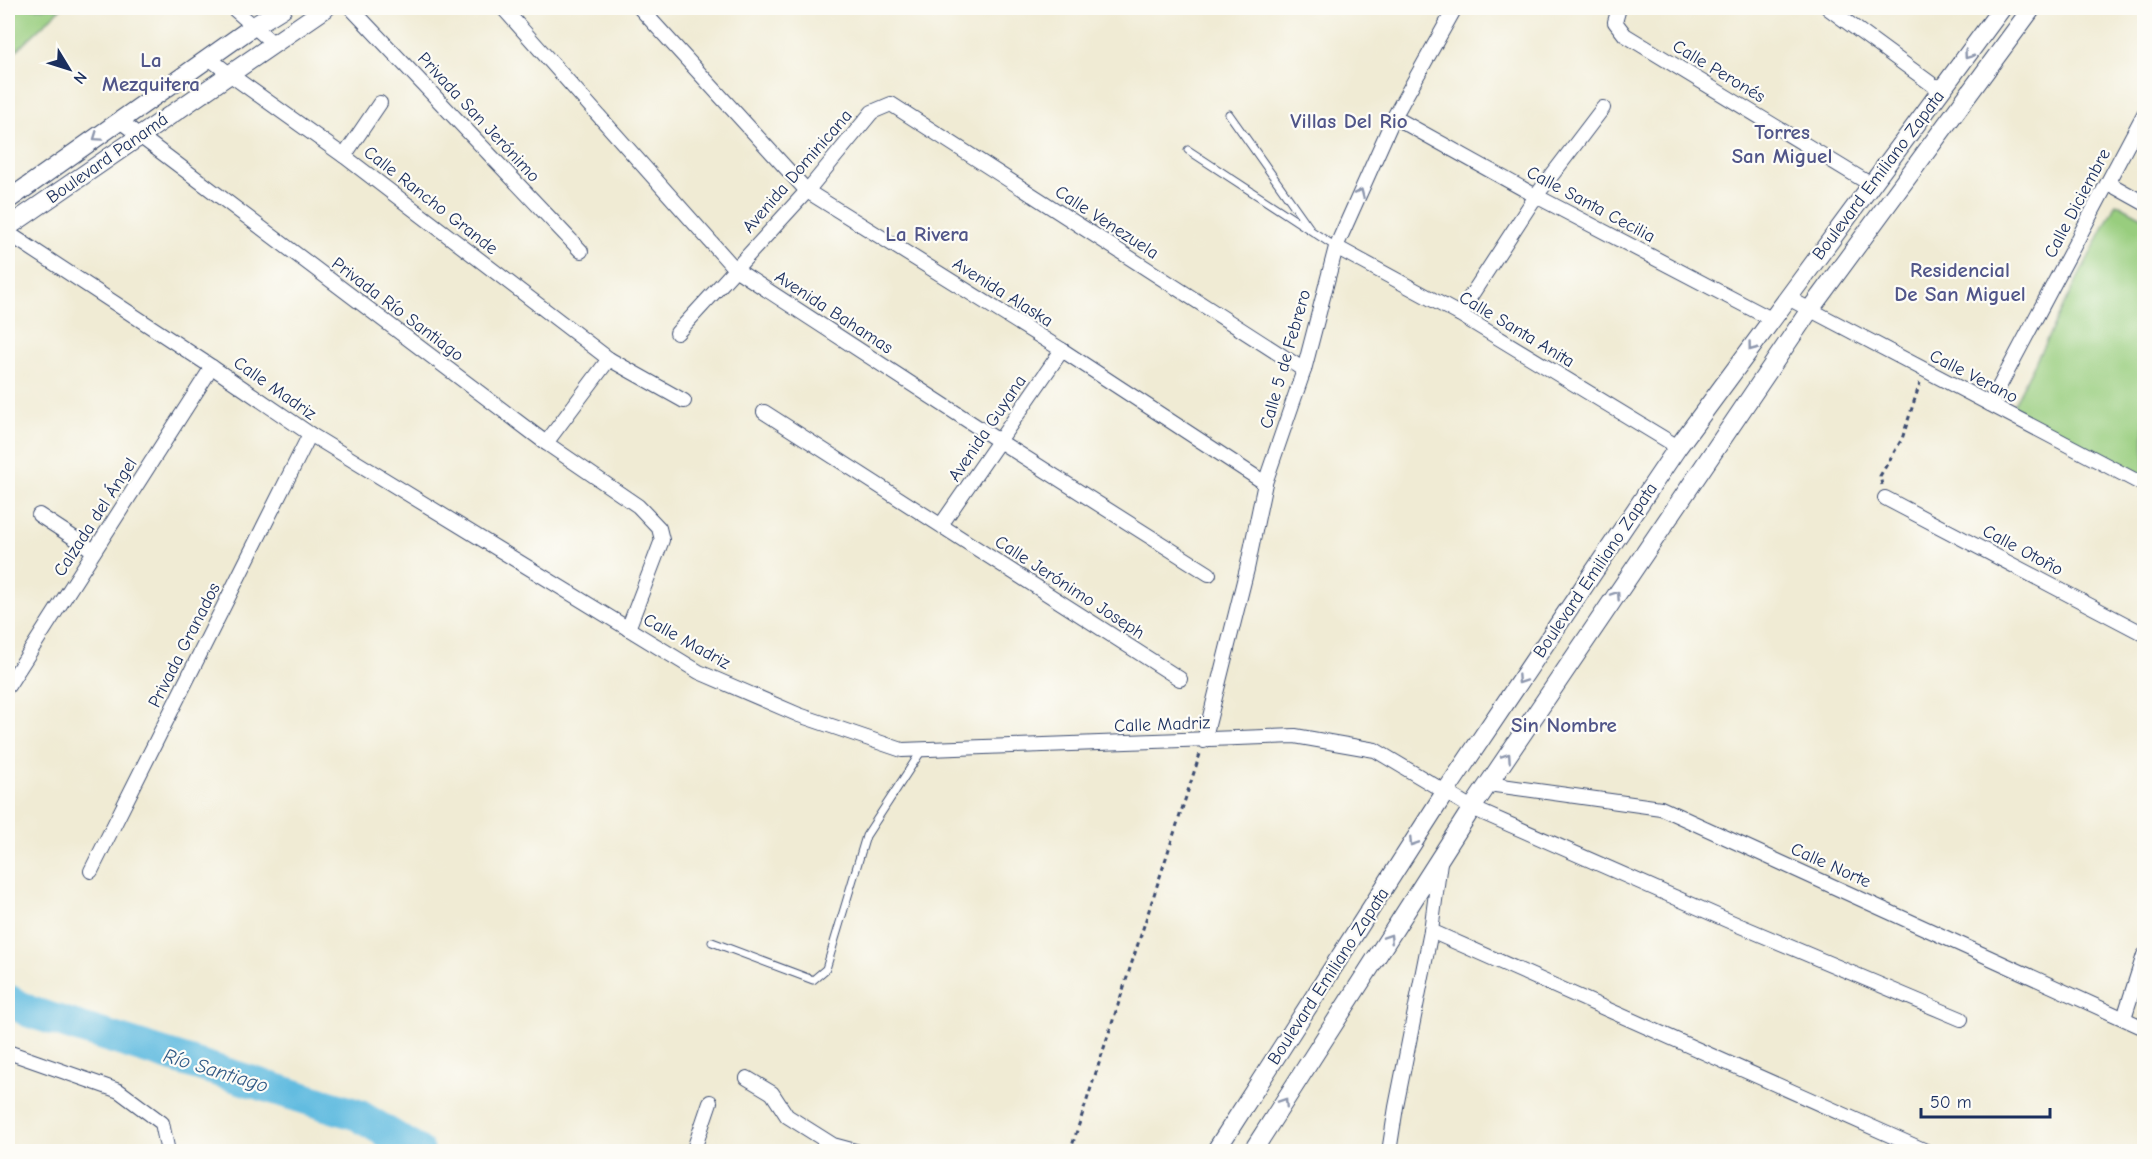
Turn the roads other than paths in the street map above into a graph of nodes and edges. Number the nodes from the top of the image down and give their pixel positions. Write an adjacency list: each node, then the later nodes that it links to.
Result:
1 (233, 8): 13 (street)
2 (282, 8): 12 (street); 13 (street, Boulevard Panamá)
3 (326, 8): 12 (street, Boulevard Panamá)
4 (351, 8): 38 (street, Privada San Jerónimo)
5 (503, 8): 39 (street, Avenida Bahamas)
6 (640, 8): 30 (street, Avenida Alaska)
7 (1455, 8): 23 (street, Calle 5 de Febrero)
8 (1619, 8): 29 (street, Calle Peronés)
9 (1828, 8): 17 (street)
10 (2002, 8): 17 (street, Boulevard Emiliano Zapata, one-way to 17)
11 (2032, 8): 41 (street, Boulevard Emiliano Zapata)
12 (303, 23): 14 (street, Boulevard Panamá)
13 (254, 26): 14 (street); 15 (street, Boulevard Panamá)
14 (274, 44): 16 (street, Boulevard Panamá)
15 (209, 58): 16 (street, Calle Rancho Grande); 24 (street, Boulevard Panamá)
16 (228, 74): 25 (street, Boulevard Panamá); 27 (street, Calle Rancho Grande)
17 (1941, 91): 29 (street, Boulevard Emiliano Zapata)
18 (380, 103): 27 (street)
19 (891, 104): 30 (street, Avenida Dominicana); 48 (street, Calle Venezuela)
20 (1603, 108): 31 (street)
21 (1229, 114): 35 (lane)
22 (2145, 114): 28 (street, Calle Diciembre)
23 (1394, 117): 31 (street, Calle Santa Cecilia); 37 (street, Calle 5 de Febrero, one-way to 23)
24 (120, 121): 25 (street, Privada Río Santiago); 32 (street, Boulevard Panamá, one-way to 32)
25 (139, 136): 34 (street, Boulevard Panamá); 54 (street, Privada Río Santiago)
26 (1188, 150): 35 (lane)
27 (344, 156): 46 (street, Calle Rancho Grande)
28 (2108, 183): 33 (street); 50 (street, Calle Diciembre)
29 (1870, 184): 40 (street, Boulevard Emiliano Zapata)
30 (807, 191): 39 (street, Avenida Dominicana); 45 (street, Avenida Alaska)
31 (1536, 196): 42 (street); 43 (street, Calle Santa Cecilia)
32 (8, 200)
33 (2145, 203)
34 (8, 227)
35 (1311, 231): 37 (lane)
36 (8, 232): 47 (street, Calle Madriz)
37 (1336, 246): 42 (street, Calle Santa Anita); 48 (street, Calle 5 de Febrero)
38 (581, 251)
39 (735, 269): 44 (street, Avenida Dominicana); 53 (street, Avenida Bahamas)
40 (1788, 298): 41 (street, Calle Verano); 43 (street, Boulevard Emiliano Zapata)
41 (1809, 311): 50 (street, Calle Verano); 69 (street, Boulevard Emiliano Zapata, one-way to 41)
42 (1459, 314): 55 (street, Calle Santa Anita)
43 (1773, 320): 55 (street, Boulevard Emiliano Zapata, one-way to 55)
44 (678, 333)
45 (1062, 350): 53 (street, Avenida Guyana); 56 (street, Avenida Alaska)
46 (609, 359): 49 (street, Calle Rancho Grande); 54 (street)
47 (212, 367): 52 (street, Calle Madriz); 61 (street, Calzada del Ángel)
48 (1304, 370): 56 (street, Calle 5 de Febrero)
49 (684, 401)
50 (1990, 404): 57 (street, Calle Verano)
51 (764, 412): 60 (street, Calle Jerónimo Joseph)
52 (310, 434): 63 (street, Calle Madriz); 73 (street, Privada Granados)
53 (999, 441): 60 (street, Avenida Guyana); 62 (street, Avenida Bahamas)
54 (546, 443): 63 (street, Privada Río Santiago)
55 (1678, 447): 70 (street, Boulevard Emiliano Zapata, one-way to 70)
56 (1265, 483): 67 (street, Calle 5 de Febrero)
57 (2145, 485)
58 (1885, 498): 64 (street, Calle Otoño)
59 (39, 515): 61 (street)
60 (941, 525): 65 (street, Calle Jerónimo Joseph)
61 (94, 551): 66 (street, Calzada del Ángel)
62 (1209, 574)
63 (628, 629): 68 (street, Calle Madriz)
64 (2145, 634)
65 (1180, 679)
66 (8, 686)
67 (1204, 741): 68 (street, Calle Madriz); 70 (street, Calle Madriz)
68 (922, 750): 75 (lane)
69 (1488, 784): 71 (street, Boulevard Emiliano Zapata); 77 (street, Calle Norte)
70 (1446, 791): 71 (street, Calle Madriz); 87 (street, Boulevard Emiliano Zapata, one-way to 87)
71 (1472, 808): 72 (street, Boulevard Emiliano Zapata); 78 (street, Calle Madriz)
72 (1440, 860): 74 (street, Boulevard Emiliano Zapata); 88 (street, Boulevard Emiliano Zapata, one-way to 72)
73 (91, 871)
74 (1431, 931): 89 (street, Boulevard Emiliano Zapata); 90 (street)
75 (712, 942)
76 (2145, 955): 77 (street)
77 (2124, 1017): 79 (street, Calle Norte)
78 (1961, 1019)
79 (2145, 1028)
80 (8, 1052): 84 (street)
81 (747, 1078): 83 (street)
82 (710, 1102): 85 (street)
83 (832, 1148): 86 (street)
84 (168, 1152)
85 (693, 1152)
86 (858, 1152)
87 (1215, 1152)
88 (1252, 1152)
89 (1389, 1152)
90 (1928, 1152)

